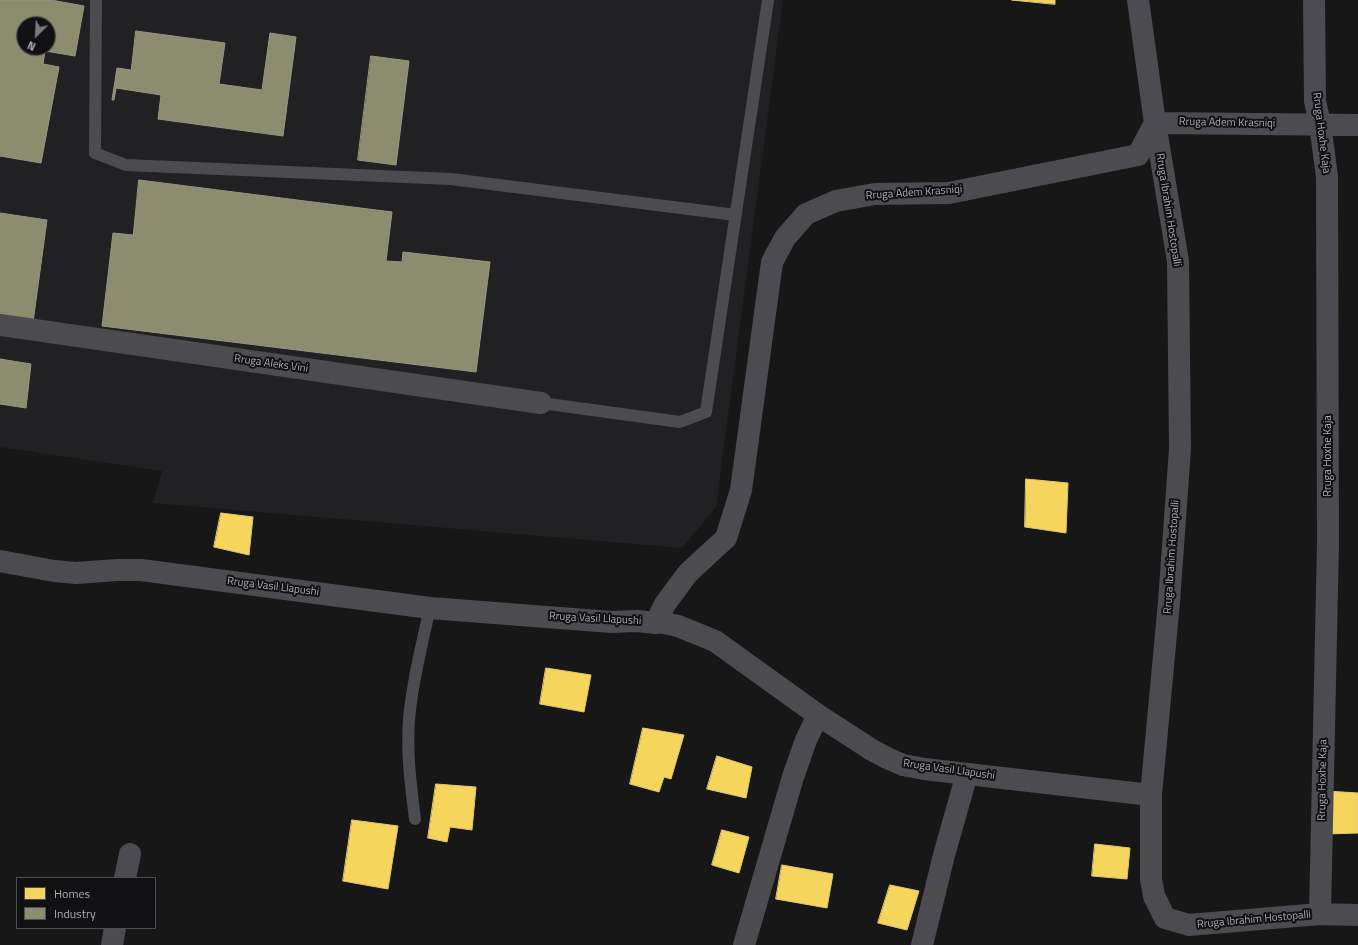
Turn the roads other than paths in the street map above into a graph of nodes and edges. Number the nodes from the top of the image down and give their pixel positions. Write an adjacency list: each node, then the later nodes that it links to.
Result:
1 (96, 0): 8 (lane)
2 (768, 0): 8 (lane)
3 (1138, 0): 5 (street, Rruga Ibrahim Hostopalli)
4 (1314, 0): 6 (street, Rruga Hoxhe Kaja)
5 (1155, 123): 6 (street, Rruga Adem Krasniqi); 13 (street, Rruga Adem Krasniqi); 16 (street, Rruga Ibrahim Hostopalli)
6 (1320, 124): 7 (street, Rruga Adem Krasniqi); 20 (street, Rruga Hoxhe Kaja)
7 (1358, 125)
8 (736, 215): 10 (lane)
9 (0, 325): 10 (street, Rruga Aleks Vini)
10 (541, 403)
11 (0, 561): 12 (street, Rruga Vasil Llapushi)
12 (430, 608): 13 (street, Rruga Vasil Llapushi); 17 (lane)
13 (656, 623): 14 (street, Rruga Vasil Llapushi)
14 (818, 715): 15 (street, Rruga Vasil Llapushi); 24 (street)
15 (967, 774): 16 (street, Rruga Vasil Llapushi); 25 (street)
16 (1151, 796): 20 (street, Rruga Ibrahim Hostopalli)
17 (415, 819)
18 (130, 854): 19 (street)
19 (125, 877)
20 (1320, 914): 21 (street, Rruga Ibrahim Hostopalli)
21 (1358, 915)
22 (115, 929): 23 (street)
23 (112, 945)
24 (744, 945)
25 (922, 945)

